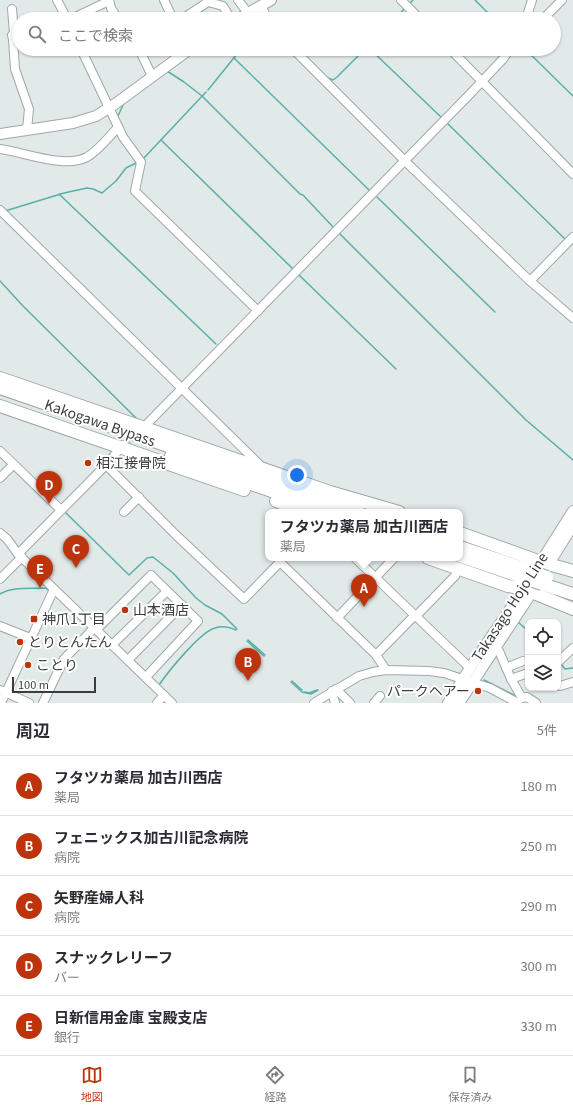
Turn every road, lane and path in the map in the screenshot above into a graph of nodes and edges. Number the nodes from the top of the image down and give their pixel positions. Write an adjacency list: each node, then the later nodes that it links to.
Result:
1 (57, 0): 12 (street)
2 (164, 0): 15 (street)
3 (238, 0): 18 (street)
4 (532, 0): 21 (street)
5 (109, 1): 13 (street); 14 (street)
6 (207, 1): 7 (street); 16 (street)
7 (222, 2): 17 (street)
8 (267, 2): 19 (main road); 20 (street)
9 (557, 2): 22 (street)
10 (12, 9): 11 (street)
11 (12, 12)
12 (63, 12)
13 (86, 12)
14 (114, 12)
15 (170, 12)
16 (192, 12)
17 (227, 12)
18 (247, 12)
19 (250, 12)
20 (268, 12)
21 (528, 12)
22 (549, 12)
23 (15, 56): 34 (street)
24 (84, 56): 32 (street)
25 (142, 56): 30 (street)
26 (180, 56): 30 (main road)
27 (300, 56): 37 (street)
28 (457, 56): 31 (street)
29 (505, 56): 31 (street)
30 (152, 76): 32 (main road)
31 (481, 82): 37 (street); 38 (street)
32 (109, 108): 33 (street); 34 (main road)
33 (116, 123): 36 (street); 42 (street)
34 (27, 130): 35 (main road)
35 (0, 134)
36 (0, 149)
37 (404, 160): 41 (street); 42 (street)
38 (573, 174)
39 (2, 212): 46 (street)
40 (570, 241): 41 (street)
41 (530, 281): 43 (street)
42 (258, 311): 46 (street)
43 (573, 318)
44 (0, 378): 49 (highway)
45 (0, 388): 58 (highway, Kakogawa Bypass)
46 (182, 388): 49 (street); 54 (street)
47 (0, 397): 58 (highway, Kakogawa Bypass)
48 (0, 406): 50 (highway)
49 (142, 429): 54 (highway)
50 (122, 447): 52 (street); 57 (highway)
51 (0, 451): 60 (street)
52 (106, 465): 56 (street); 60 (street)
53 (12, 466): 55 (street)
54 (261, 469): 59 (highway)
55 (0, 478)
56 (138, 497): 62 (street); 90 (street)
57 (297, 509)
58 (337, 509)
59 (389, 509)
60 (61, 510): 68 (street)
61 (573, 511): 74 (main road, Takasago Hojo Line)
62 (124, 512)
63 (573, 525): 74 (main road, Takasago Hojo Line)
64 (463, 534): 74 (highway)
65 (1, 535): 68 (street)
66 (463, 538): 74 (highway)
67 (463, 548): 81 (highway)
68 (20, 556): 79 (street); 83 (street)
69 (463, 557): 81 (highway)
70 (358, 561): 78 (street)
71 (391, 561): 78 (street)
72 (437, 561): 75 (highway)
73 (450, 561): 81 (highway)
74 (545, 563): 76 (highway); 77 (highway); 81 (main road, Takasago Hojo Line)
75 (458, 568): 81 (highway); 89 (street)
76 (573, 571)
77 (573, 576)
78 (375, 577): 89 (street); 90 (street)
79 (0, 579)
80 (545, 580): 81 (highway, bridge); 82 (highway); 85 (highway)
81 (527, 582): 86 (highway); 88 (highway); 95 (main road, Takasago Hojo Line); 101 (main road, Takasago Hojo Line)
82 (573, 586)
83 (54, 589): 92 (street); 93 (street)
84 (167, 591): 87 (street); 92 (street); 94 (street)
85 (573, 594)
86 (573, 603)
87 (182, 605): 99 (street); 105 (street)
88 (573, 609)
89 (415, 615): 97 (street); 101 (street)
90 (337, 618): 97 (street)
91 (0, 626): 93 (street)
92 (96, 628): 94 (street); 117 (street)
93 (30, 638): 111 (street)
94 (112, 645): 99 (street)
95 (495, 647): 102 (street); 107 (main road, Takasago Hojo Line)
96 (573, 649): 98 (street)
97 (378, 658): 103 (street)
98 (561, 659)
99 (128, 660): 105 (street)
100 (523, 661): 102 (street)
101 (470, 668): 107 (main road, Takasago Hojo Line)
102 (506, 668): 106 (street)
103 (386, 670): 107 (street); 110 (street)
104 (525, 674): 106 (street)
105 (146, 677): 112 (street)
106 (512, 679): 114 (street)
107 (468, 680): 114 (street); 124 (main road, Takasago Hojo Line); 125 (main road, Takasago Hojo Line)
108 (573, 682): 109 (street)
109 (561, 686)
110 (334, 690): 120 (street); 121 (street); 122 (street)
111 (3, 691): 115 (street); 116 (street)
112 (164, 696): 118 (street); 119 (street)
113 (380, 696): 123 (street)
114 (520, 701): 126 (street)
115 (1, 703)
116 (29, 703)
117 (43, 703)
118 (157, 703)
119 (172, 703)
120 (314, 703)
121 (335, 703)
122 (350, 703)
123 (374, 703)
124 (448, 703)
125 (459, 703)
126 (536, 703)

